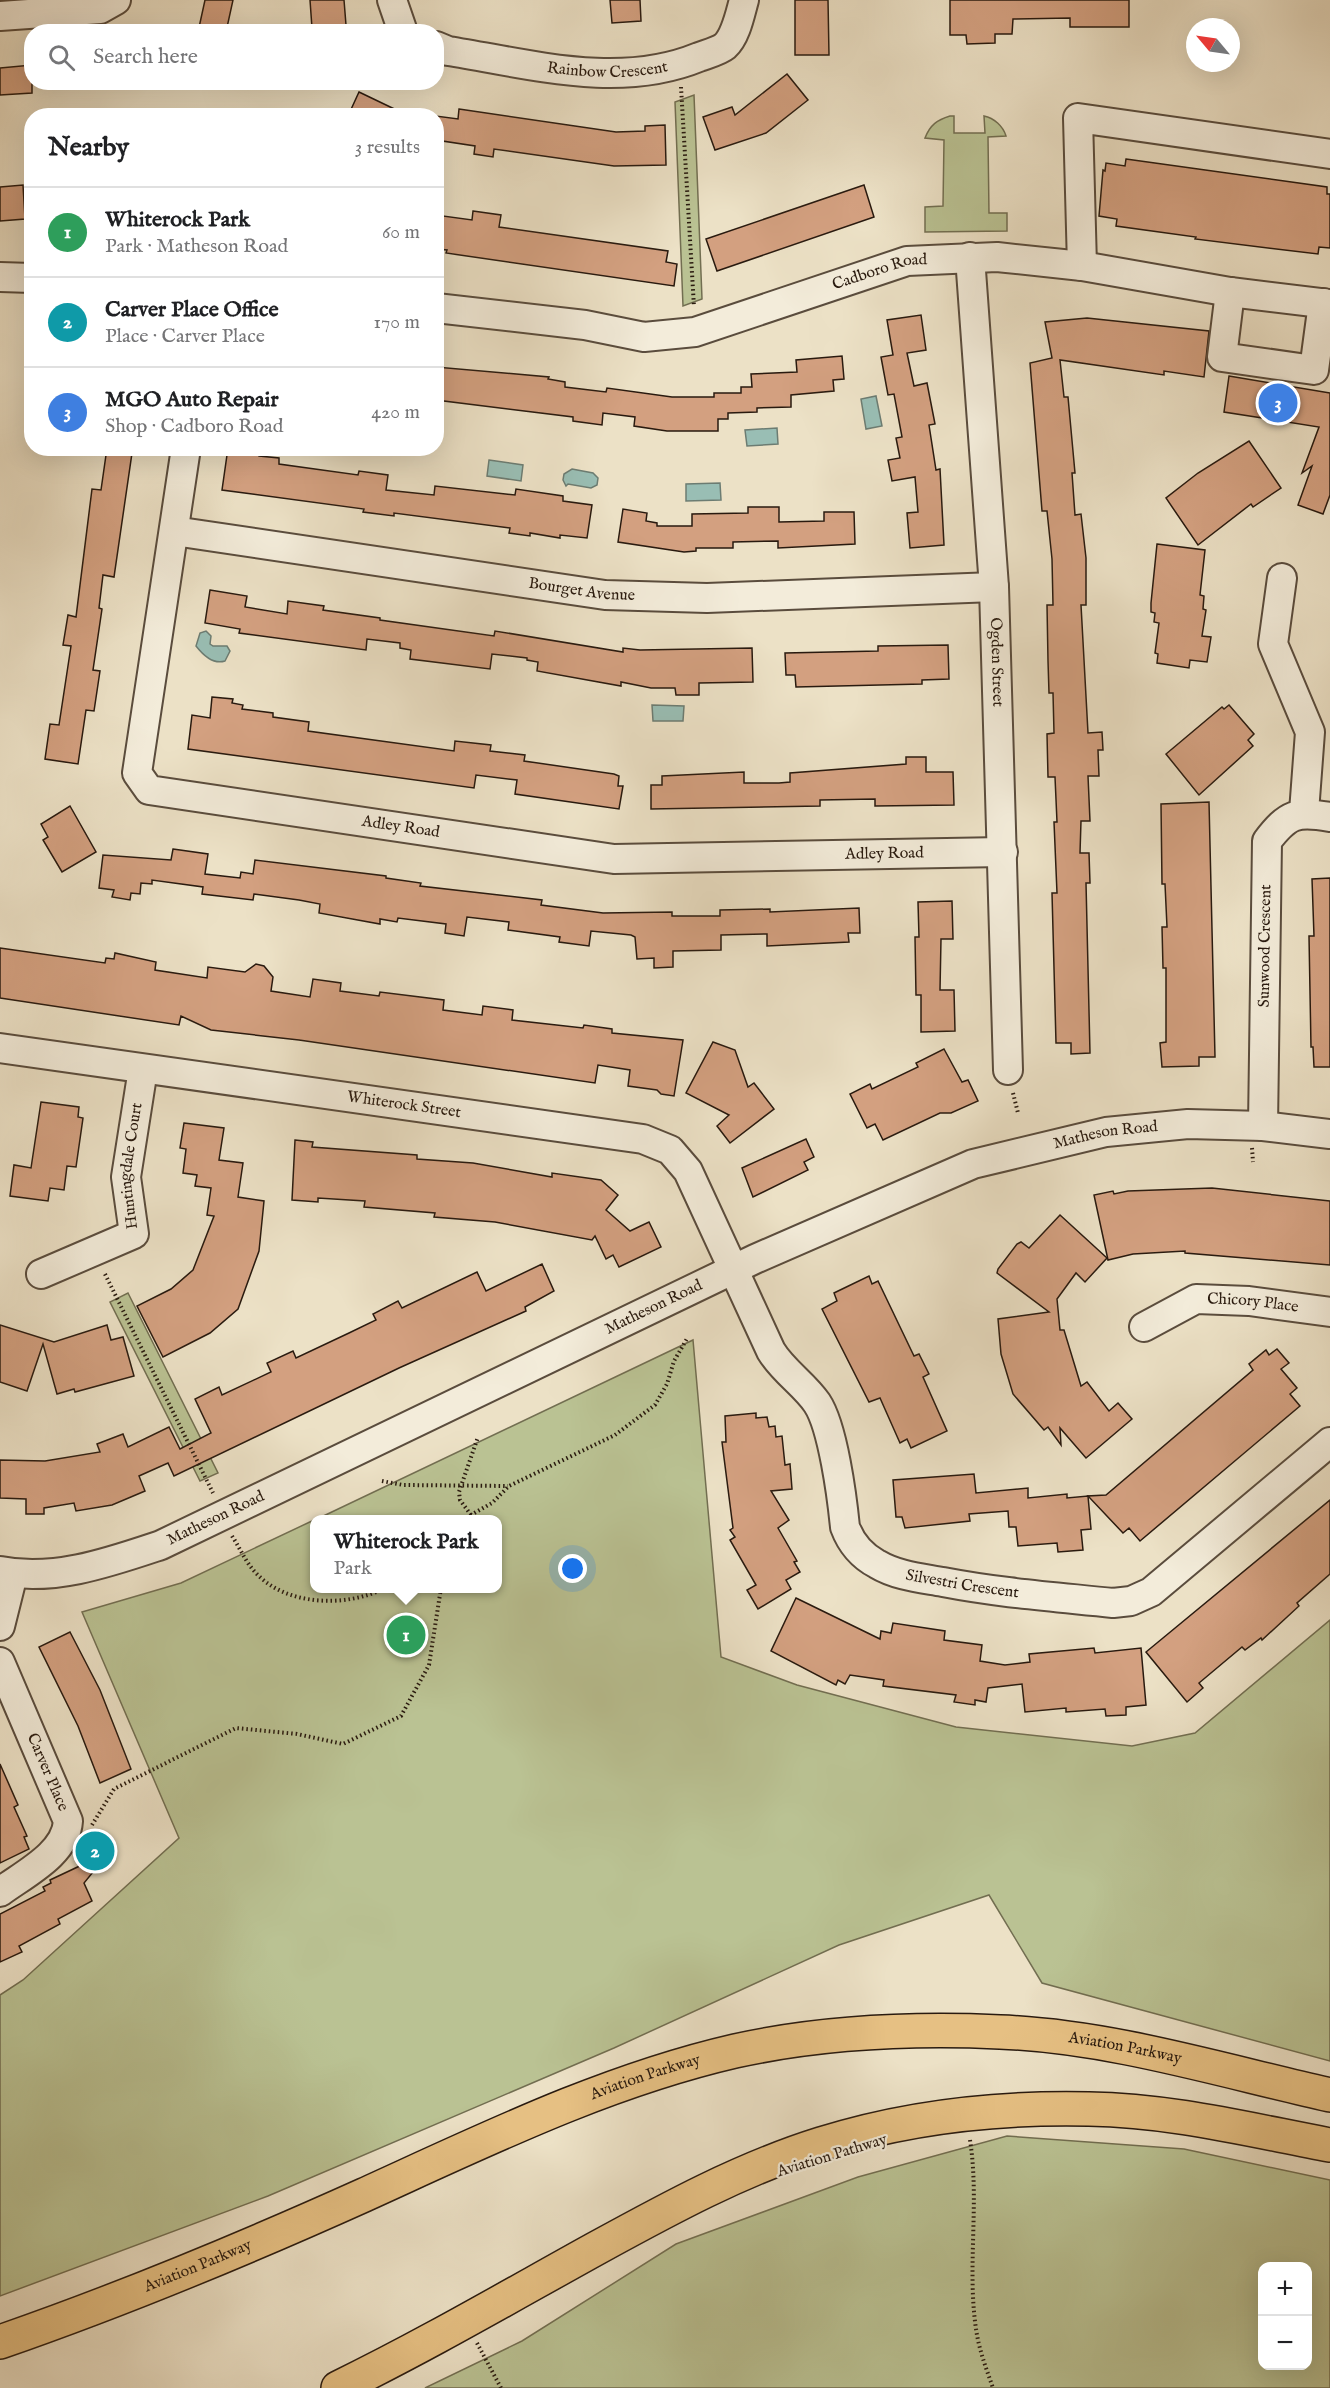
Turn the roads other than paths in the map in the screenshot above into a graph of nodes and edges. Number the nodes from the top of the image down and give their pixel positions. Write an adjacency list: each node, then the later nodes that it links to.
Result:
1 (116, 0): 4 (street)
2 (392, 0): 5 (street)
3 (744, 0): 6 (street, Rainbow Crescent)
4 (0, 16)
5 (400, 24)
6 (444, 49)
7 (1330, 154): 9 (street)
8 (970, 257): 9 (street, Cadboro Road); 14 (street, Cadboro Road); 18 (street, Ogden Street)
9 (1082, 266): 12 (street, Cadboro Road)
10 (0, 277): 11 (street)
11 (24, 278)
12 (1230, 292): 13 (street, Cadboro Road); 13 (street)
13 (1326, 303)
14 (444, 309)
15 (185, 456): 16 (street, Adley Road)
16 (174, 531): 18 (street, Bourget Avenue); 20 (street, Adley Road)
17 (1282, 578): 19 (street)
18 (994, 586): 20 (street, Ogden Street)
19 (1317, 814): 24 (street, Sunwood Crescent)
20 (1003, 852): 23 (street, Ogden Street)
21 (0, 1048): 22 (street, Whiterock Street)
22 (143, 1069): 26 (street, Whiterock Street); 27 (street, Huntingdale Court)
23 (1008, 1070)
24 (1263, 1126): 25 (street, Matheson Road); 26 (street, Matheson Road)
25 (1330, 1134)
26 (735, 1270): 30 (street, Silvestri Crescent); 31 (street, Matheson Road)
27 (41, 1274)
28 (1330, 1311): 29 (street, Chicory Place)
29 (1144, 1327)
30 (1330, 1442)
31 (7, 1573): 32 (street)
32 (0, 1626)
33 (0, 1662): 34 (street, Carver Place)
34 (0, 1892)
35 (1330, 2095): 37 (main road, Aviation Parkway)
36 (1330, 2145): 38 (main road)
37 (0, 2342)
38 (338, 2388)

